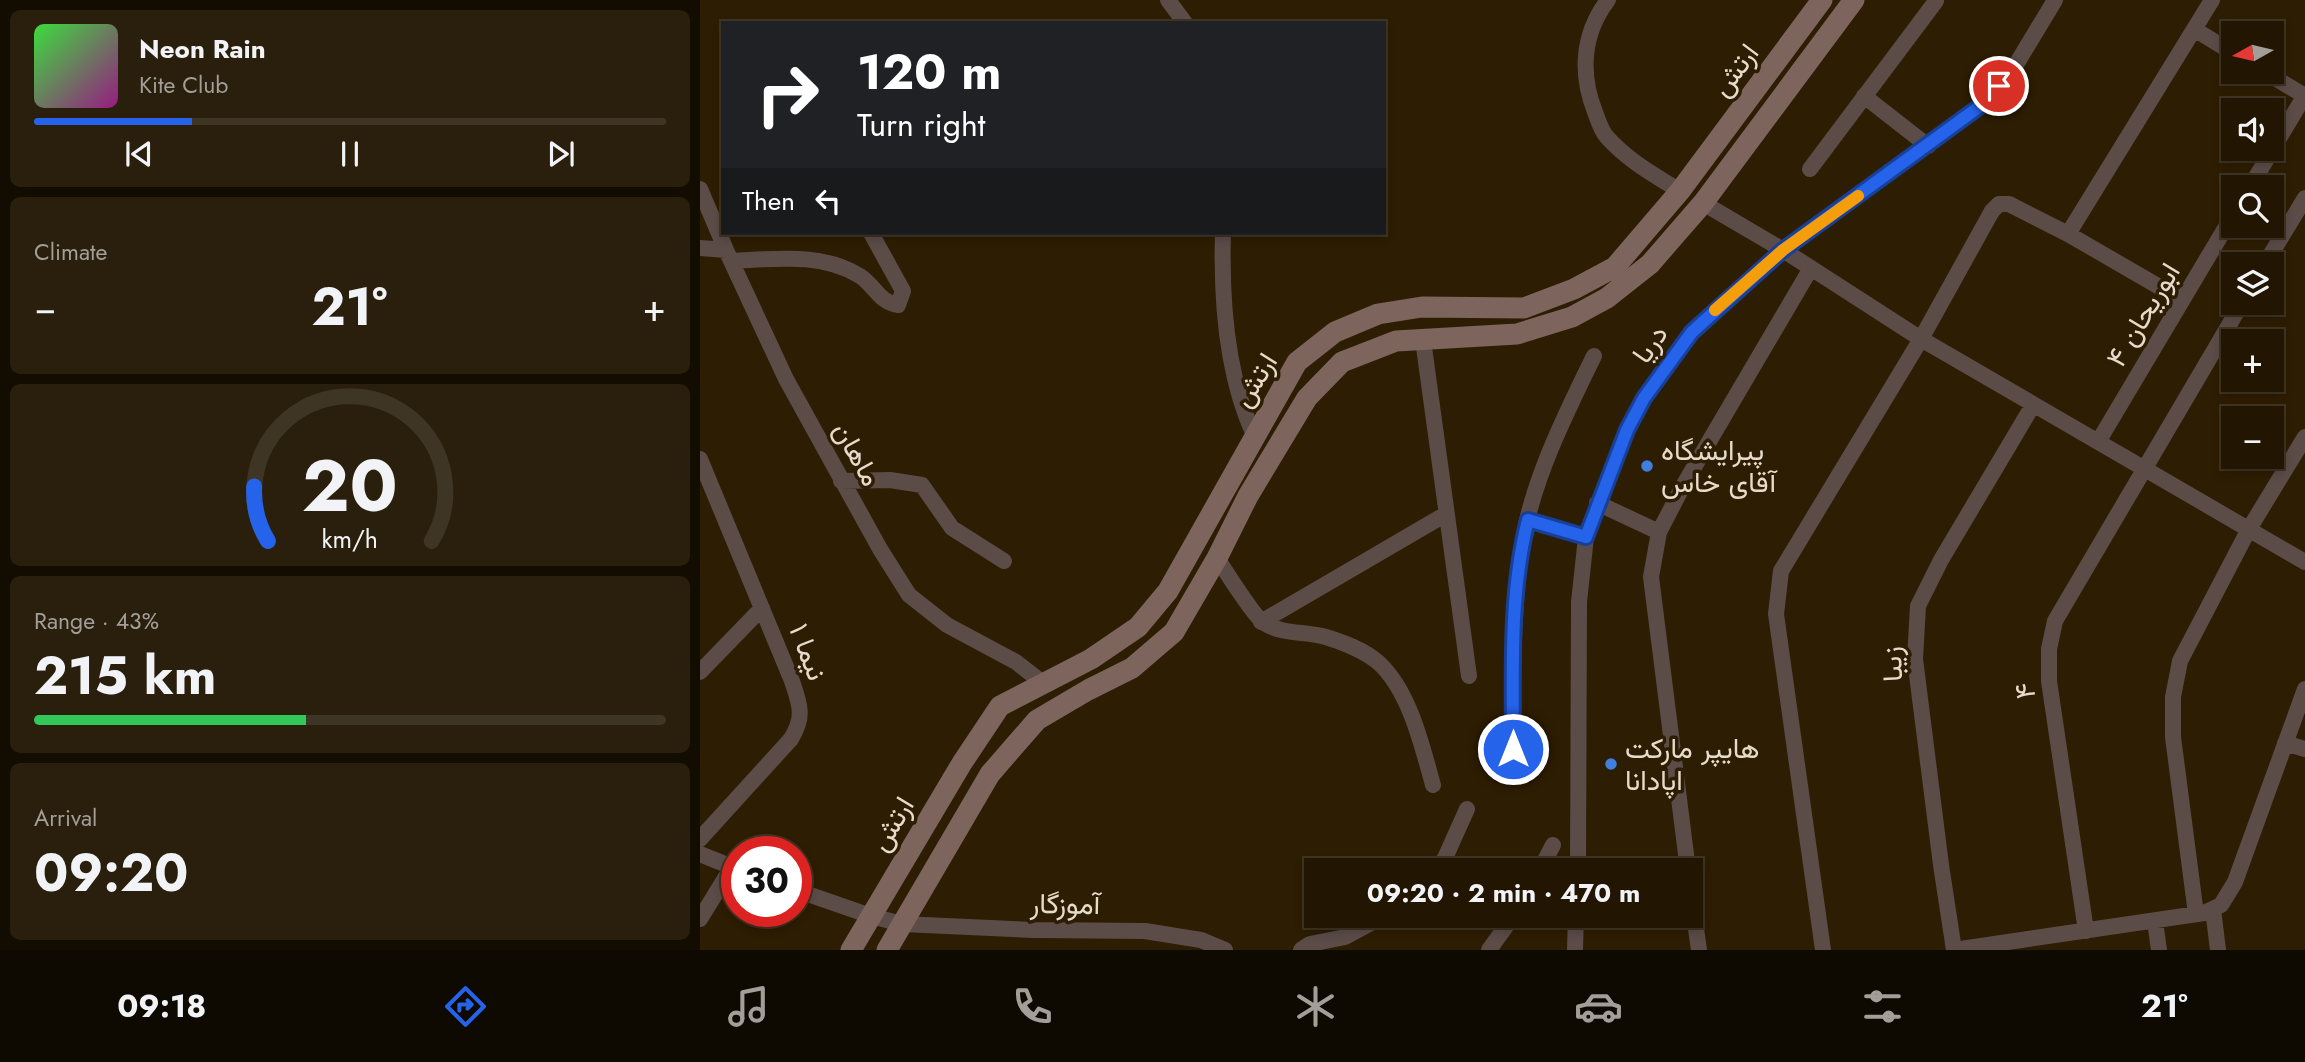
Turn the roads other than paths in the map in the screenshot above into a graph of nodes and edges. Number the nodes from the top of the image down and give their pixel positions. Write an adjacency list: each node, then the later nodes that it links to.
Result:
1 (1168, 0): 8 (street)
2 (1608, 0): 18 (street)
3 (1822, 0): 18 (main road, ارتش)
4 (1854, 0): 20 (main road, ارتش)
5 (2055, 0): 14 (street, دریا)
6 (2212, 0): 9 (street)
7 (1936, 1): 13 (street)
8 (1184, 21)
9 (2194, 29): 10 (street); 21 (street)
10 (2221, 46)
11 (2284, 83): 12 (street)
12 (2305, 95): 16 (street)
13 (1864, 96): 14 (street); 15 (street)
14 (1928, 146): 26 (street, دریا)
15 (1810, 169)
16 (2257, 175)
17 (700, 189): 28 (street, ماهان)
18 (1680, 191): 36 (main road, ارتش)
19 (2305, 198): 27 (street)
20 (1703, 203): 26 (street); 33 (main road, ارتش)
21 (2068, 234): 30 (street); 32 (street)
22 (872, 235): 28 (street)
23 (1223, 235): 36 (street)
24 (2221, 235): 30 (street, ابوریحان ۴)
25 (700, 248): 28 (street)
26 (1783, 250): 29 (street); 42 (street, دریا)
27 (2272, 252)
28 (728, 256): 41 (street, ماهان)
29 (1811, 268): 32 (street); 46 (street)
30 (2182, 300): 38 (street, ابوریحان ۴)
31 (2235, 315): 40 (street, ۴)
32 (1921, 339): 35 (street); 91 (street)
33 (1423, 340): 43 (street); 48 (main road, ارتش)
34 (1594, 356): 44 (street)
35 (2033, 405): 38 (street); 92 (street, زیبا)
36 (1254, 435): 55 (main road, ارتش)
37 (2305, 437): 45 (street)
38 (2098, 442): 40 (street)
39 (700, 459): 51 (street, نیما ۱)
40 (2144, 468): 45 (street); 82 (street, ۴)
41 (841, 481): 49 (street); 55 (street, ماهان)
42 (1597, 503): 46 (street); 47 (street, دریا)
43 (1446, 514): 52 (street); 54 (street)
44 (1528, 520): 47 (street); 59 (street)
45 (2249, 530): 50 (street); 73 (street)
46 (1659, 532): 68 (street)
47 (1586, 537): 67 (street, دریا)
48 (1217, 558): 52 (street); 77 (main road, ارتش)
49 (1004, 561)
50 (2305, 562)
51 (762, 608): 53 (street); 62 (street, نیما ۱)
52 (1261, 622): 60 (street)
53 (700, 672)
54 (1469, 676)
55 (1043, 682): 74 (main road, ارتش)
56 (2305, 689): 57 (street)
57 (2285, 743): 58 (street); 72 (street)
58 (2305, 749)
59 (1513, 771)
60 (1433, 785)
61 (1467, 809): 65 (street)
62 (700, 839)
63 (1553, 845): 66 (street)
64 (700, 854): 69 (street)
65 (1445, 858)
66 (1546, 858)
67 (1578, 858)
68 (1686, 858)
69 (721, 863)
70 (721, 888): 75 (street)
71 (812, 896): 74 (street, آموزگار)
72 (2213, 909): 73 (street); 94 (street)
73 (2196, 914): 76 (street)
74 (870, 916): 77 (street, آموزگار); 84 (main road, ارتش)
75 (700, 919)
76 (2155, 921): 82 (street); 93 (street)
77 (902, 924): 85 (main road, ارتش); 86 (street, آموزگار)
78 (1362, 928): 87 (street)
79 (1505, 928): 88 (street)
80 (1576, 928): 89 (street)
81 (1696, 928): 90 (street)
82 (2086, 931): 83 (street)
83 (2065, 942): 92 (street)
84 (851, 950)
85 (887, 950)
86 (1226, 950)
87 (1301, 950)
88 (1489, 950)
89 (1575, 950)
90 (1699, 950)
91 (1823, 950)
92 (1954, 950)
93 (2159, 950)
94 (2218, 950)

